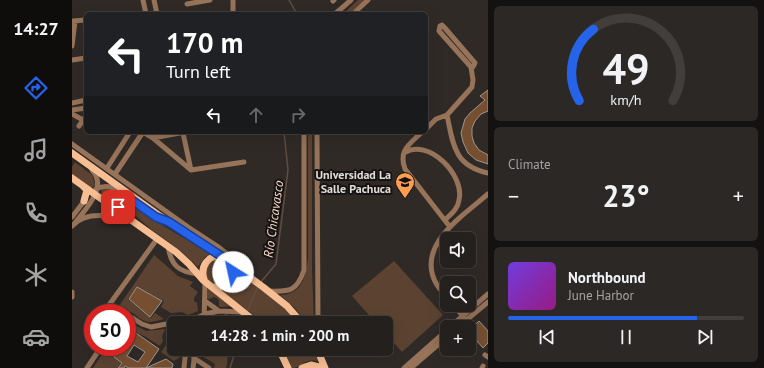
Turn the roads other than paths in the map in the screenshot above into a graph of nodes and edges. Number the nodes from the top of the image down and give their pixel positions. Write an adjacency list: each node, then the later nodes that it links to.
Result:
1 (143, 0): 8 (street)
2 (154, 0): 9 (street)
3 (210, 0): 7 (street)
4 (233, 0): 10 (street)
5 (351, 0): 11 (street)
6 (368, 0): 12 (street)
7 (188, 4)
8 (146, 12)
9 (157, 12)
10 (233, 12)
11 (337, 12)
12 (355, 12)
13 (84, 20): 14 (street)
14 (74, 21): 15 (street)
15 (72, 46)
16 (84, 58): 17 (street)
17 (72, 60)
18 (471, 67): 18 (street); 24 (street)
19 (84, 100): 20 (street)
20 (72, 103)
21 (84, 108): 22 (street)
22 (72, 110)
23 (72, 114): 25 (street)
24 (447, 115): 27 (street); 46 (street)
25 (84, 118): 26 (street)
26 (79, 126)
27 (428, 127)
28 (129, 134): 44 (street)
29 (142, 134): 47 (street)
30 (146, 134): 36 (street)
31 (174, 134): 36 (street)
32 (185, 134): 45 (street)
33 (304, 134): 67 (street)
34 (317, 134): 81 (street)
35 (420, 134): 39 (street)
36 (152, 138): 45 (street)
37 (72, 144): 44 (street)
38 (72, 153): 41 (main road)
39 (404, 153): 56 (street); 56 (street)
40 (72, 158): 42 (main road)
41 (82, 160): 50 (street); 55 (main road)
42 (72, 162)
43 (244, 162): 45 (street)
44 (107, 168): 47 (street)
45 (191, 170)
46 (488, 173)
47 (115, 174): 55 (street)
48 (72, 178): 49 (main road)
49 (83, 186): 50 (main road); 53 (main road)
50 (95, 192): 52 (street); 53 (street); 57 (main road); 58 (street)
51 (488, 194): 59 (street)
52 (126, 196): 55 (main road); 60 (main road)
53 (84, 202): 54 (street)
54 (72, 217)
55 (171, 219): 63 (main road)
56 (445, 220): 59 (street)
57 (132, 221): 58 (street); 60 (main road)
58 (73, 225)
59 (450, 227): 68 (street)
60 (149, 233): 61 (main road)
61 (157, 239): 62 (main road); 74 (street)
62 (168, 246): 64 (main road); 64 (street)
63 (226, 260): 65 (main road); 66 (main road); 67 (main road)
64 (198, 274): 65 (main road)
65 (205, 282): 66 (main road); 72 (street)
66 (211, 287): 77 (main road)
67 (266, 289): 80 (main road)
68 (440, 289)
69 (72, 292): 71 (street)
70 (488, 294): 82 (street)
71 (72, 297)
72 (205, 301): 75 (street); 78 (street)
73 (488, 302): 82 (street)
74 (110, 304)
75 (219, 311): 77 (street); 78 (street)
76 (459, 312): 82 (street)
77 (244, 313): 79 (main road)
78 (205, 314): 83 (street)
79 (248, 316)
80 (296, 316)
81 (318, 316)
82 (464, 318): 84 (street)
83 (136, 320)
84 (461, 320)
85 (440, 336): 99 (street)
86 (440, 343): 100 (street)
87 (95, 356): 92 (street)
88 (186, 356): 93 (street)
89 (282, 356): 96 (main road)
90 (320, 356): 98 (main road)
91 (194, 358): 94 (street); 95 (street)
92 (87, 368)
93 (184, 368)
94 (193, 368)
95 (209, 368)
96 (288, 368)
97 (302, 368): 98 (main road)
98 (324, 368)
99 (404, 368)
100 (411, 368)

